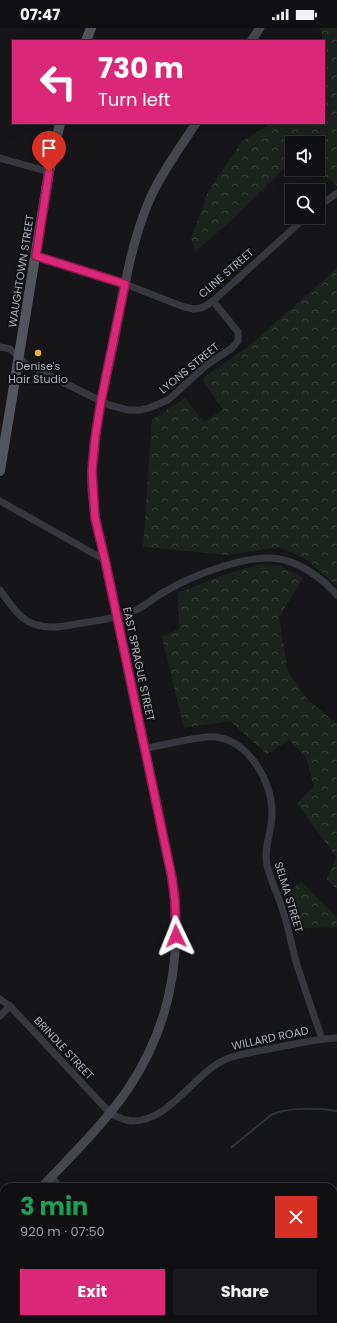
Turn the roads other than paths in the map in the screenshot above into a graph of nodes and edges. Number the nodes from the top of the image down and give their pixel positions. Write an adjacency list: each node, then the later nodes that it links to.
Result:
1 (91, 28): 3 (main road)
2 (260, 28): 4 (street)
3 (86, 40)
4 (252, 40)
5 (60, 124): 8 (main road, WAUGHTOWN STREET)
6 (195, 124): 13 (street, EAST SPRAGUE STREET)
7 (0, 158): 8 (street)
8 (49, 172): 12 (main road, WAUGHTOWN STREET)
9 (337, 192): 10 (street)
10 (325, 201)
11 (298, 224): 14 (street, CLINE STREET)
12 (36, 256): 13 (street, CLINE STREET); 16 (main road, WAUGHTOWN STREET)
13 (125, 284): 14 (street, CLINE STREET); 17 (street, EAST SPRAGUE STREET)
14 (213, 301): 17 (street, LYONS STREET)
15 (0, 347): 16 (street, LYONS STREET)
16 (19, 357): 17 (street, LYONS STREET); 18 (main road, WAUGHTOWN STREET)
17 (101, 401): 21 (street, EAST SPRAGUE STREET)
18 (3, 432): 19 (main road, WAUGHTOWN STREET)
19 (0, 471)
20 (0, 501): 21 (street)
21 (105, 560): 24 (street, EAST SPRAGUE STREET)
22 (0, 590): 24 (street)
23 (337, 595): 24 (street)
24 (117, 617): 25 (street, EAST SPRAGUE STREET)
25 (144, 749): 30 (street, SELMA STREET); 31 (street, EAST SPRAGUE STREET)
26 (0, 999): 27 (street, BRINDLE STREET)
27 (10, 1006): 28 (street); 31 (street, BRINDLE STREET)
28 (0, 1016)
29 (337, 1038): 30 (street, WILLARD ROAD)
30 (322, 1039): 31 (street, WILLARD ROAD)
31 (110, 1113): 32 (street, EAST SPRAGUE STREET)
32 (51, 1177): 33 (street, EAST SPRAGUE STREET); 34 (street)
33 (46, 1183)
34 (56, 1183)

